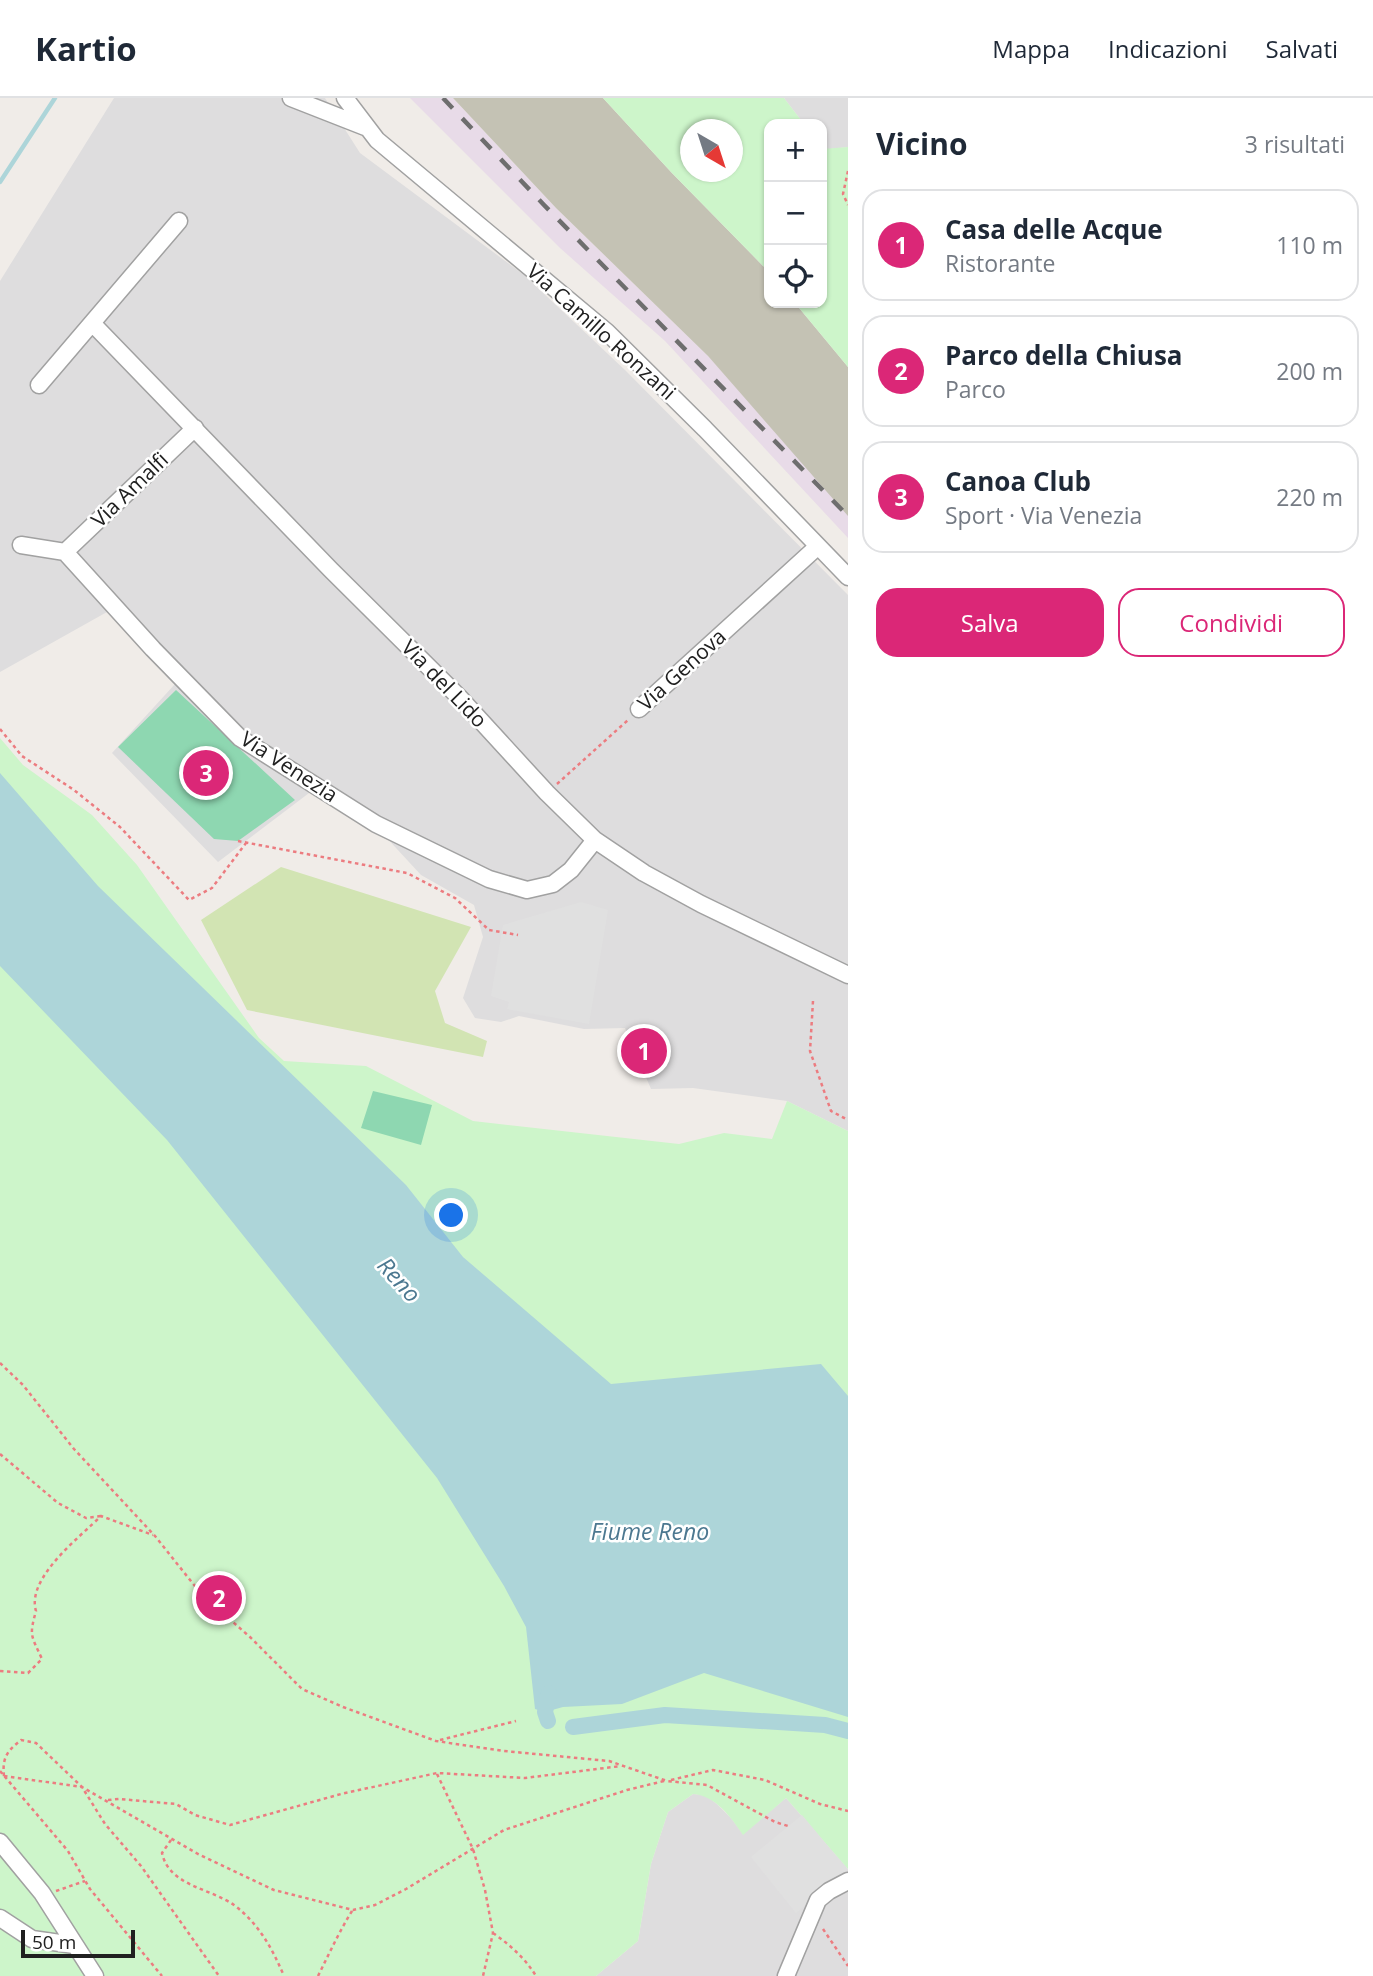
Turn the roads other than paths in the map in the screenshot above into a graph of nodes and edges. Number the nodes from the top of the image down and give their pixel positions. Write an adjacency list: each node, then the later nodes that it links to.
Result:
1 (291, 98): 3 (street)
2 (345, 98): 3 (street, Via Camillo Ronzani)
3 (367, 128): 9 (street, Via Camillo Ronzani)
4 (179, 221): 5 (street)
5 (92, 323): 6 (street); 7 (street, Via del Lido)
6 (38, 385)
7 (195, 428): 10 (street, Via Amalfi); 13 (street, Via del Lido)
8 (21, 545): 10 (street)
9 (817, 547): 11 (street, Via Camillo Ronzani); 12 (street, Via Genova)
10 (65, 552): 13 (street, Via Venezia)
11 (848, 577)
12 (639, 709)
13 (595, 840): 14 (street, Via del Lido)
14 (848, 975)
15 (0, 1842): 18 (street)
16 (844, 1884): 20 (street)
17 (0, 1918): 18 (street)
18 (74, 1945): 19 (street)
19 (95, 1976)
20 (786, 1976)

